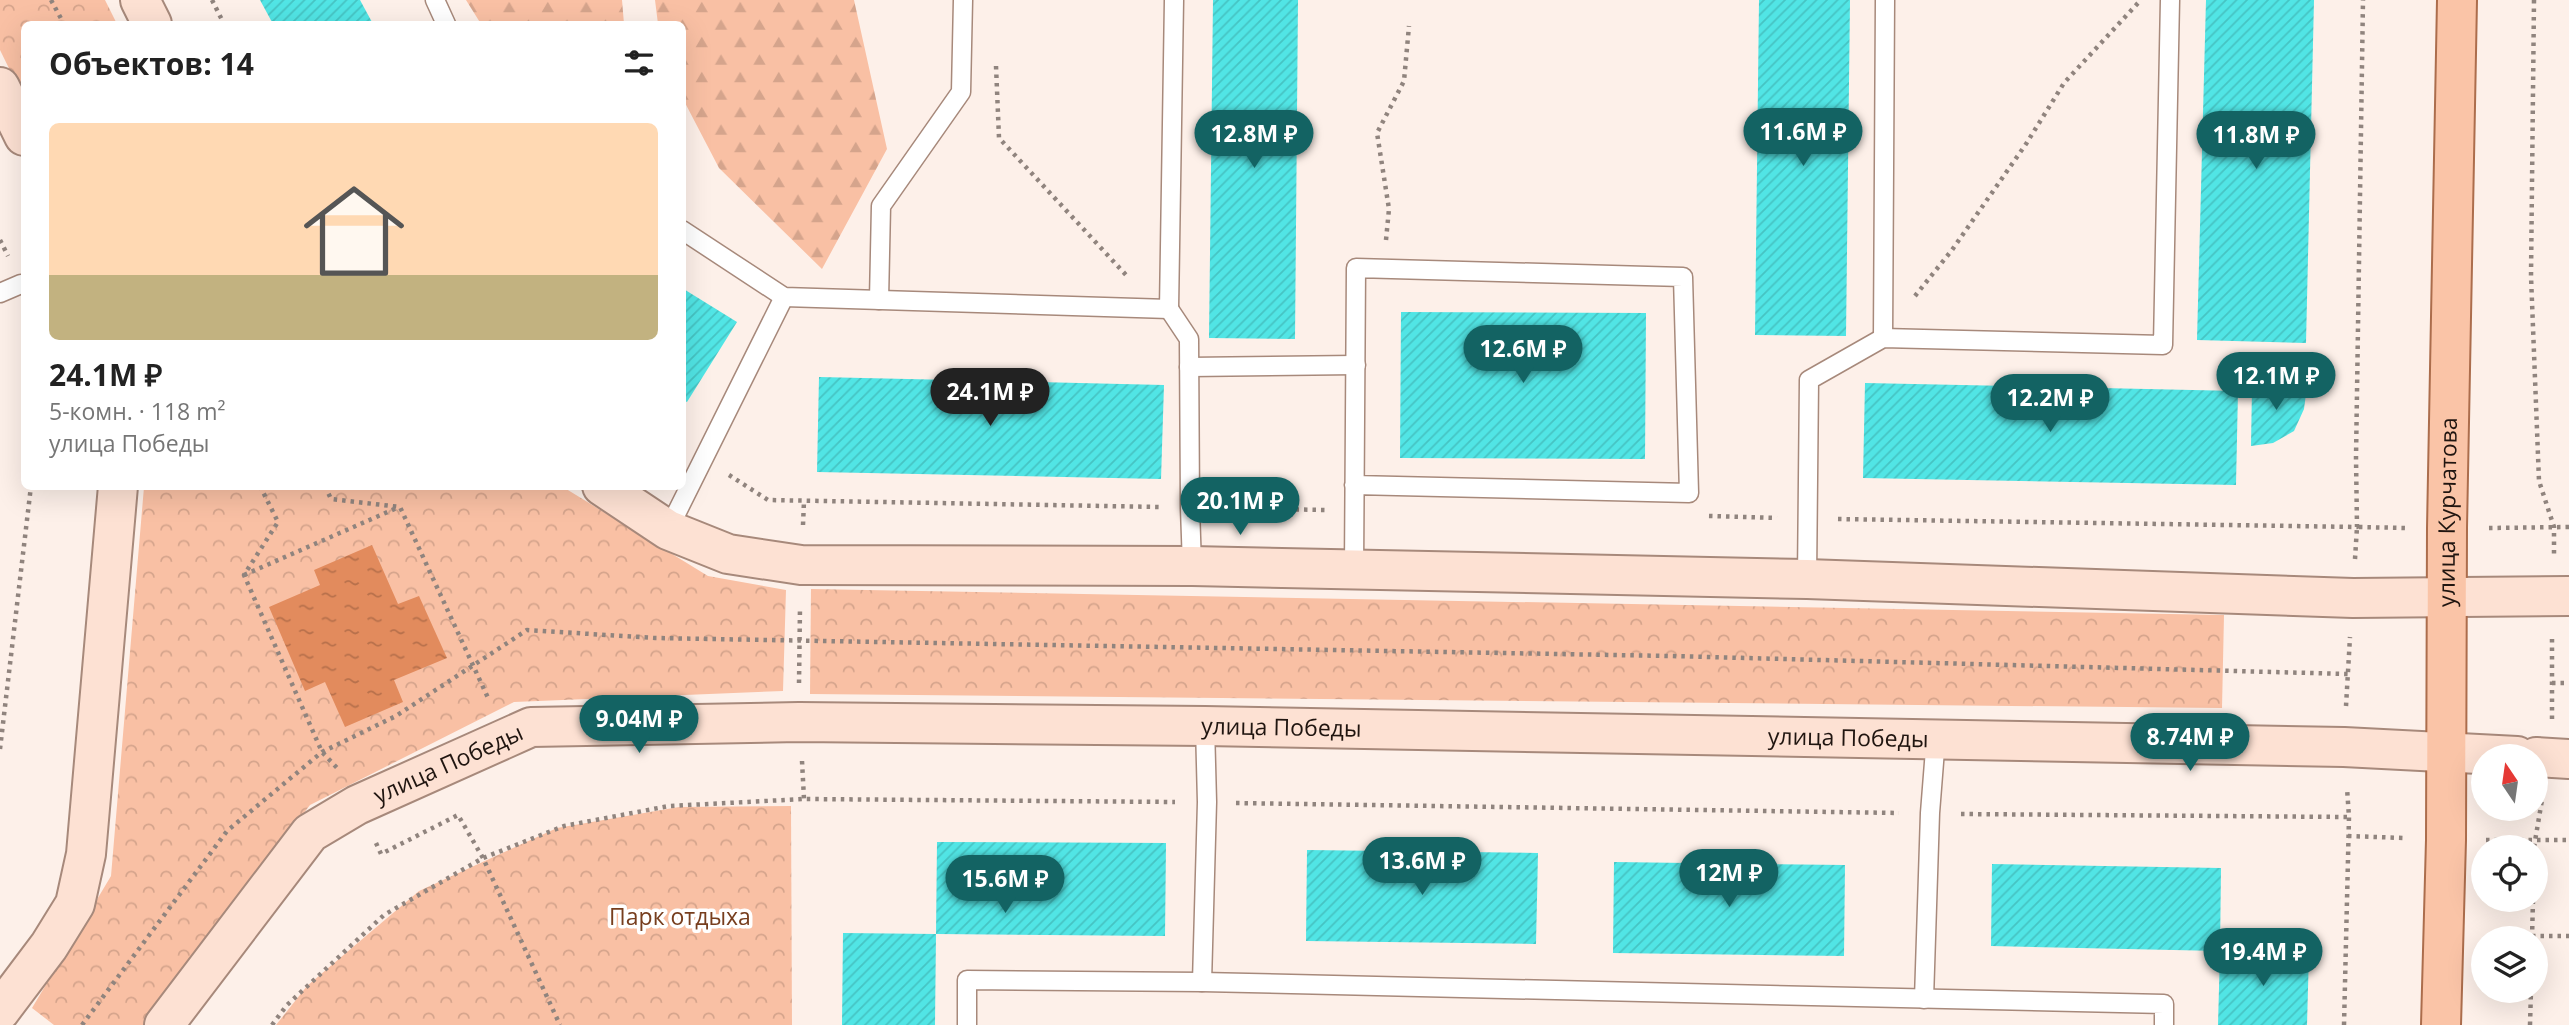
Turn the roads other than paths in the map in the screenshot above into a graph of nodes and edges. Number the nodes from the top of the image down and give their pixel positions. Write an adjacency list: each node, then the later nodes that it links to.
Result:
1 (140, 0): 8 (street)
2 (435, 0): 9 (lane)
3 (964, 0): 16 (lane)
4 (1174, 0): 17 (lane)
5 (1885, 0): 18 (lane)
6 (2170, 0): 18 (lane)
7 (2458, 0): 29 (main road, улица Курчатова)
8 (150, 21)
9 (445, 21)
10 (0, 87): 11 (street)
11 (21, 130)
12 (686, 232): 15 (lane)
13 (21, 284): 14 (lane)
14 (0, 293)
15 (784, 298): 16 (lane); 24 (lane)
16 (879, 300): 17 (lane)
17 (1169, 309): 20 (lane)
18 (1883, 338): 27 (lane)
19 (1356, 365): 20 (lane); 21 (lane); 21 (lane)
20 (1189, 367): 25 (lane)
21 (1354, 485): 26 (lane)
22 (118, 490): 36 (street)
23 (608, 490): 24 (street)
24 (668, 530): 25 (street)
25 (1192, 566): 26 (street)
26 (1354, 569): 27 (street)
27 (1807, 579): 29 (street)
28 (2561, 596): 29 (street)
29 (2448, 597): 32 (main road, улица Курчатова)
30 (1205, 726): 31 (street, улица Победы); 34 (lane); 37 (street, улица Победы)
31 (1936, 737): 32 (street, улица Победы); 35 (lane)
32 (2447, 752): 33 (street, улица Победы); 40 (main road, улица Курчатова)
33 (2471, 753)
34 (1202, 982): 35 (lane); 38 (lane)
35 (1924, 999): 39 (lane)
36 (0, 1010)
37 (164, 1025)
38 (967, 1025)
39 (2164, 1025)
40 (2441, 1025)

